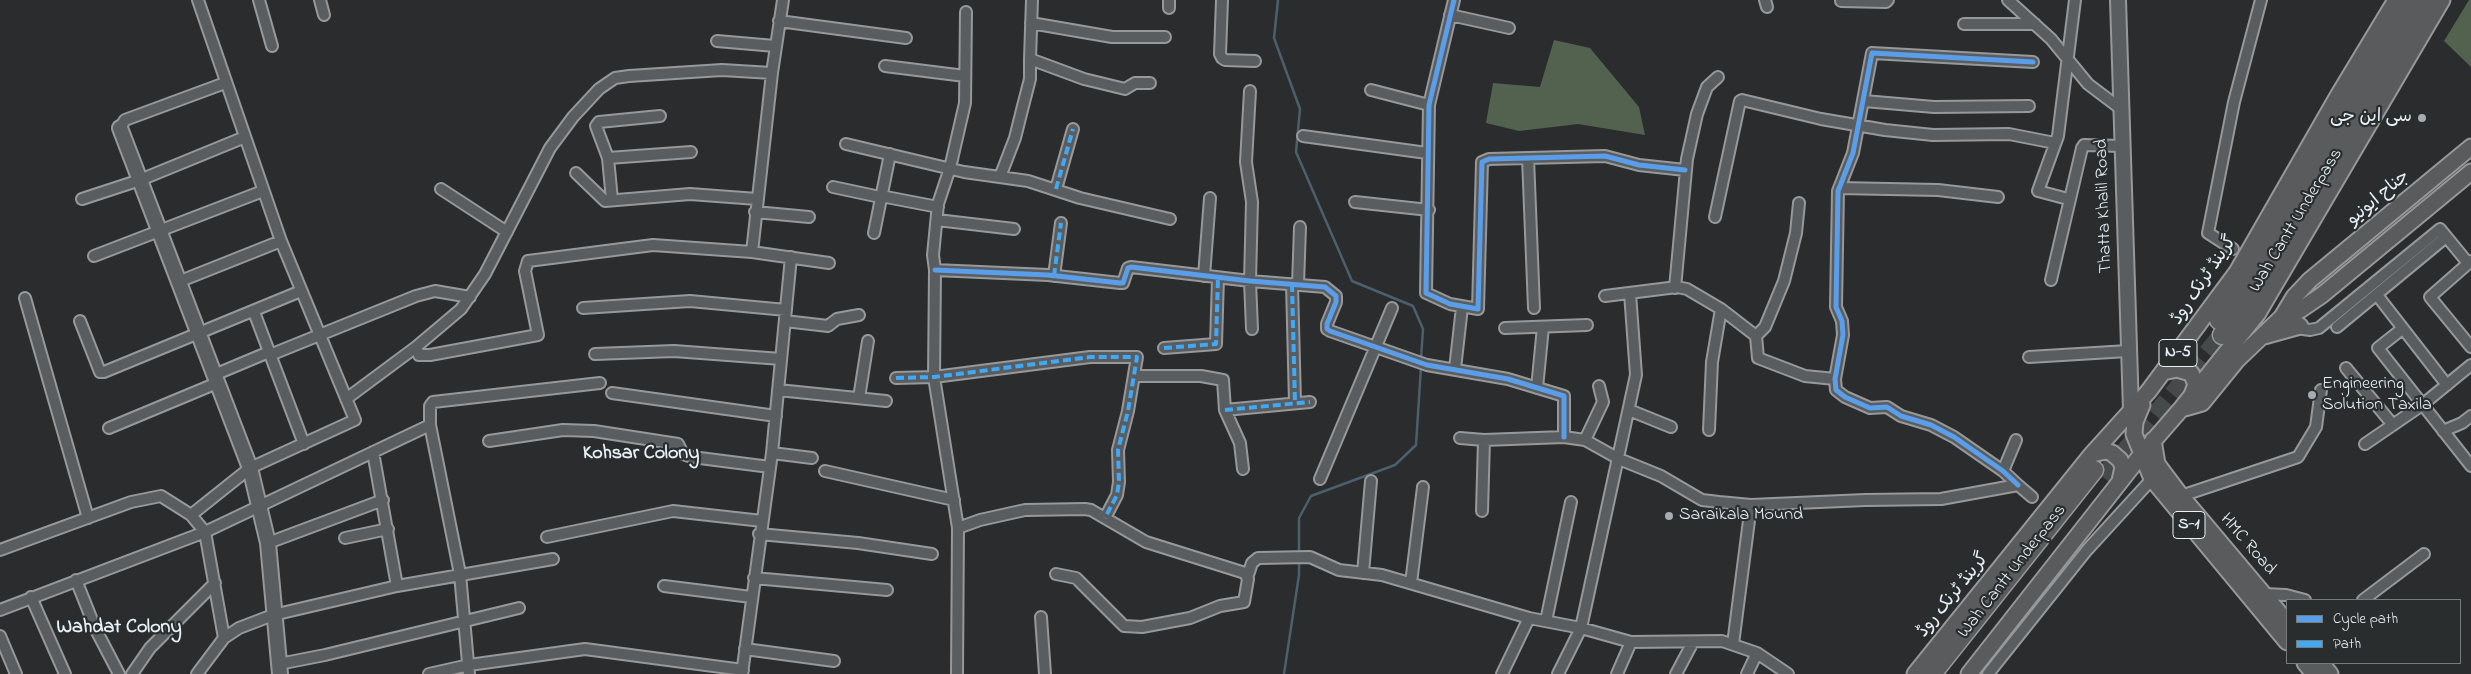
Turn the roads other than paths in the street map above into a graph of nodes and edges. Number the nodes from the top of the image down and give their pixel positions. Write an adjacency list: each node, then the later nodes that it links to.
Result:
1 (198, 0): 40 (street)
2 (259, 0): 29 (street)
3 (320, 0): 19 (street)
4 (783, 0): 21 (street)
5 (1032, 0): 22 (street)
6 (1222, 0): 33 (street)
7 (1454, 0): 20 (street)
8 (1888, 0): 17 (street)
9 (2008, 0): 24 (street)
10 (2075, 0): 32 (street)
11 (2118, 0): 46 (street, Thatta Khalil Road)
12 (2261, 0): 97 (street)
13 (2396, 0): 154 (main road, گرینڈ ٹرنک روڈ / N-5)
14 (2412, 0): 15 (highway, Wah Cantt Underpass)
15 (2429, 0)
16 (2442, 0): 167 (main road, گرینڈ ٹرنک روڈ / N-5)
17 (1841, 1)
18 (966, 12): 37 (street)
19 (324, 15)
20 (1450, 15): 25 (street); 44 (street)
21 (780, 21): 27 (street); 30 (street)
22 (1031, 23): 26 (street); 31 (street)
23 (1964, 24): 24 (street)
24 (2035, 24): 32 (street)
25 (1509, 28)
26 (1165, 37)
27 (906, 38)
28 (717, 41): 30 (street)
29 (272, 46)
30 (775, 46): 36 (street)
31 (1030, 59): 39 (street); 66 (street)
32 (2067, 59): 46 (street); 53 (street)
33 (1255, 61)
34 (2032, 62): 43 (street)
35 (885, 66): 37 (street)
36 (772, 73): 77 (street); 93 (street)
37 (965, 76): 62 (street)
38 (1718, 76): 63 (street)
39 (1150, 83)
40 (225, 84): 49 (street); 52 (street)
41 (1372, 90): 44 (street)
42 (1250, 91): 108 (street)
43 (1864, 101): 45 (street); 48 (street)
44 (1429, 105): 58 (street)
45 (2029, 106)
46 (2121, 109): 55 (street, Thatta Khalil Road)
47 (660, 116): 60 (street)
48 (1857, 125): 53 (street); 69 (street); 86 (street)
49 (120, 128): 67 (street)
50 (1073, 129): 71 (street)
51 (1303, 136): 58 (street)
52 (245, 137): 67 (street); 72 (street)
53 (2055, 143): 78 (street)
54 (846, 144): 59 (street)
55 (2122, 146): 78 (street); 146 (street, Thatta Khalil Road)
56 (2471, 147): 127 (main road, جناح ایونیو)
57 (692, 152): 60 (street)
58 (1427, 153): 83 (street)
59 (890, 154): 62 (street); 73 (street)
60 (608, 158): 79 (street)
61 (1528, 158): 63 (street); 118 (street); 121 (street)
62 (950, 168): 66 (street); 82 (street)
63 (1685, 170): 111 (street)
64 (2471, 172): 124 (main road)
65 (576, 173): 79 (street)
66 (1000, 177): 71 (street)
67 (140, 180): 76 (street); 92 (street)
68 (833, 187): 73 (street)
69 (1839, 188): 74 (street); 159 (street)
70 (441, 189): 93 (street)
71 (1056, 189): 88 (street)
72 (263, 191): 92 (street); 96 (street)
73 (880, 196): 82 (street); 94 (street)
74 (1998, 197)
75 (1210, 198): 105 (street)
76 (82, 199)
77 (757, 199): 79 (street); 84 (street)
78 (2068, 199): 107 (street)
79 (612, 200)
80 (1356, 202): 83 (street)
81 (1799, 203): 139 (street)
82 (938, 207): 87 (street)
83 (1428, 210): 118 (street)
84 (755, 212): 85 (street); 98 (street)
85 (809, 217)
86 (1715, 217)
87 (937, 220): 91 (street); 103 (street)
88 (1170, 220)
89 (1061, 223): 104 (street)
90 (1300, 227): 110 (street)
91 (1014, 229)
92 (158, 232): 99 (street); 109 (street)
93 (507, 232): 117 (street)
94 (874, 233)
95 (2443, 233): 101 (street); 114 (street); 131 (street)
96 (281, 241): 109 (street); 112 (street)
97 (2233, 249)
98 (752, 252): 100 (street); 142 (street)
99 (94, 256)
100 (791, 257): 102 (street); 123 (street)
101 (2470, 262): 143 (street)
102 (830, 263)
103 (935, 270): 104 (street); 156 (street)
104 (1054, 276): 105 (street)
105 (1204, 276): 106 (street)
106 (1218, 278): 108 (street); 144 (street)
107 (2051, 280)
108 (1250, 281): 110 (street); 135 (street)
109 (178, 282): 137 (street)
110 (1295, 285): 145 (street); 172 (street)
111 (1675, 288): 113 (street); 122 (street)
112 (301, 291): 125 (street); 138 (street)
113 (1630, 294): 115 (street); 176 (street)
114 (2377, 295): 133 (street); 136 (street)
115 (1605, 296)
116 (25, 298): 221 (street)
117 (470, 298): 138 (street); 142 (street)
118 (1462, 307): 153 (street)
119 (582, 308): 123 (street)
120 (1392, 308): 145 (street)
121 (1534, 308)
122 (1721, 308): 139 (street); 184 (street)
123 (786, 310): 129 (street)
124 (2300, 310): 127 (main road); 131 (street)
125 (254, 312): 137 (street); 147 (street)
126 (859, 315): 129 (street)
127 (2282, 316): 140 (main road, جناح ایونیو)
128 (80, 321): 137 (street)
129 (785, 321): 150 (street)
130 (1587, 325): 132 (street)
131 (2300, 326): 140 (main road)
132 (1543, 327): 134 (street); 163 (street)
133 (2337, 327)
134 (1505, 328)
135 (1252, 329)
136 (2402, 329): 161 (street); 173 (street)
137 (198, 333): 158 (street)
138 (319, 335): 147 (street); 169 (street)
139 (1756, 336): 159 (street)
140 (2263, 336): 174 (main road, جناح ایونیو)
141 (868, 341): 168 (street)
142 (416, 347): 169 (street)
143 (2471, 347)
144 (1164, 348)
145 (1377, 348): 153 (street); 207 (street)
146 (2128, 351): 149 (street); 178 (street, Thatta Khalil Road)
147 (269, 353): 158 (street); 193 (street)
148 (595, 354): 150 (street)
149 (2029, 357)
150 (781, 359): 164 (street)
151 (2471, 365): 161 (street)
152 (2346, 368): 181 (street)
153 (1456, 369): 163 (street)
154 (2164, 372): 167 (main road); 178 (main road, گرینڈ ٹرنک روڈ / N-5)
155 (1135, 376): 156 (street); 175 (street); 222 (street)
156 (934, 377): 157 (street); 215 (street)
157 (896, 378)
158 (216, 379): 183 (street); 202 (street)
159 (1835, 379): 205 (street)
160 (600, 383): 180 (street)
161 (2447, 385): 173 (street)
162 (1600, 386): 190 (street)
163 (1537, 388): 188 (street)
164 (778, 390): 168 (street); 177 (street)
165 (2321, 390): 212 (street)
166 (612, 393): 177 (street)
167 (2192, 396): 174 (main road, گرینڈ ٹرنک روڈ / N-5)
168 (859, 398): 170 (street)
169 (346, 399): 193 (street)
170 (886, 401)
171 (1310, 402): 172 (street)
172 (1295, 403): 175 (street)
173 (2422, 405): 181 (street); 185 (street)
174 (2182, 409): 186 (main road, گرینڈ ٹرنک روڈ / N-5)
175 (1225, 410): 203 (street)
176 (1629, 410): 182 (street); 199 (street)
177 (776, 416): 196 (street)
178 (2133, 416): 186 (main road); 197 (main road, HMC Road / S-1); 206 (main road, گرینڈ ٹرنک روڈ / N-5)
179 (2471, 416): 185 (street)
180 (430, 425): 195 (street); 238 (street)
181 (2393, 425): 194 (street)
182 (1671, 427)
183 (109, 428)
184 (1709, 430)
185 (2444, 431): 200 (street)
186 (2156, 437): 197 (main road, گرینڈ ٹرنک روڈ / N-5); 212 (main road, HMC Road / S-1)
187 (1460, 438): 189 (street)
188 (1564, 438): 189 (street); 190 (street)
189 (1484, 440): 219 (street)
190 (1585, 440): 199 (street)
191 (2016, 440): 205 (street)
192 (489, 441): 201 (street)
193 (304, 444): 202 (street)
194 (2365, 444)
195 (373, 452): 214 (street); 217 (street)
196 (772, 454): 198 (street); 201 (street)
197 (2141, 454): 206 (main road, گرینڈ ٹرنک روڈ / N-5); 208 (main road, HMC Road / S-1)
198 (812, 458)
199 (1619, 459): 218 (street); 261 (street)
200 (2471, 466)
201 (770, 467): 223 (street)
202 (250, 468): 217 (street); 220 (street)
203 (1243, 469)
204 (826, 471): 215 (street)
205 (2004, 471): 210 (street)
206 (2102, 471): 229 (main road, گرینڈ ٹرنک روڈ / N-5); 290 (main road, گرینڈ ٹرنک روڈ / N-5); 291 (highway, Wah Cantt Underpass); 292 (highway, Wah Cantt Underpass)
207 (1320, 479)
208 (2152, 479): 233 (street); 250 (main road, HMC Road / S-1)
209 (1371, 481): 237 (street)
210 (2018, 485): 213 (street); 218 (street)
211 (1422, 487): 244 (street)
212 (2181, 496): 250 (main road, HMC Road / S-1)
213 (2032, 497)
214 (383, 500): 225 (street); 231 (street)
215 (954, 500): 224 (street)
216 (1571, 502): 259 (street)
217 (260, 504): 226 (street); 231 (street)
218 (1751, 505): 267 (street)
219 (1482, 511)
220 (191, 515): 221 (street); 226 (street)
221 (88, 518): 232 (street)
222 (1105, 518): 224 (street); 240 (street)
223 (762, 520): 227 (street); 228 (street)
224 (958, 528): 282 (street)
225 (388, 530): 230 (street); 245 (street)
226 (205, 532): 242 (street); 243 (street)
227 (759, 534): 234 (street); 241 (street)
228 (547, 537)
229 (2077, 537): 233 (street); 293 (main road, گرینڈ ٹرنک روڈ / N-5)
230 (345, 538)
231 (268, 543): 255 (street)
232 (0, 550)
233 (2087, 550): 294 (street)
234 (932, 554)
235 (2424, 554): 252 (street)
236 (553, 559): 238 (street)
237 (1363, 573): 240 (street); 244 (street)
238 (460, 574): 245 (street); 258 (street)
239 (1056, 574): 240 (street)
240 (1248, 575)
241 (754, 578): 247 (street); 249 (street)
242 (76, 580): 248 (street); 278 (street)
243 (215, 583): 263 (street); 279 (street)
244 (1411, 583): 257 (street)
245 (397, 586): 255 (street)
246 (664, 586): 249 (street)
247 (886, 590)
248 (31, 596): 254 (street); 277 (street)
249 (751, 597): 268 (street)
250 (2259, 597): 251 (street); 260 (main road, HMC Road / S-1); 264 (main road, HMC Road / S-1)
251 (2302, 599)
252 (2364, 599)
253 (519, 608): 258 (street)
254 (0, 610)
255 (273, 615): 263 (street); 273 (street)
256 (1041, 617): 283 (street)
257 (1529, 618): 259 (street); 284 (street)
258 (466, 620): 273 (street); 274 (street)
259 (1546, 621): 261 (street)
260 (2286, 621)
261 (1581, 628): 265 (street); 285 (street)
262 (0, 636): 276 (street)
263 (224, 638): 280 (street)
264 (2286, 640)
265 (1631, 642): 266 (street); 286 (street)
266 (1693, 642): 267 (street); 287 (street)
267 (1733, 644): 269 (street)
268 (745, 649): 270 (street); 275 (street)
269 (1758, 653): 288 (street); 289 (street)
270 (834, 661)
271 (2305, 664): 295 (main road)
272 (2322, 664): 296 (main road)
273 (279, 669)
274 (469, 669): 275 (street); 281 (street)
275 (742, 672)
276 (16, 674)
277 (65, 674)
278 (119, 674)
279 (132, 674)
280 (197, 674)
281 (429, 674)
282 (957, 674)
283 (1045, 674)
284 (1502, 674)
285 (1558, 674)
286 (1617, 674)
287 (1676, 674)
288 (1747, 674)
289 (1788, 674)
290 (1915, 674)
291 (1932, 674)
292 (1947, 674)
293 (1969, 674)
294 (1988, 674)
295 (2314, 674)
296 (2330, 674)

